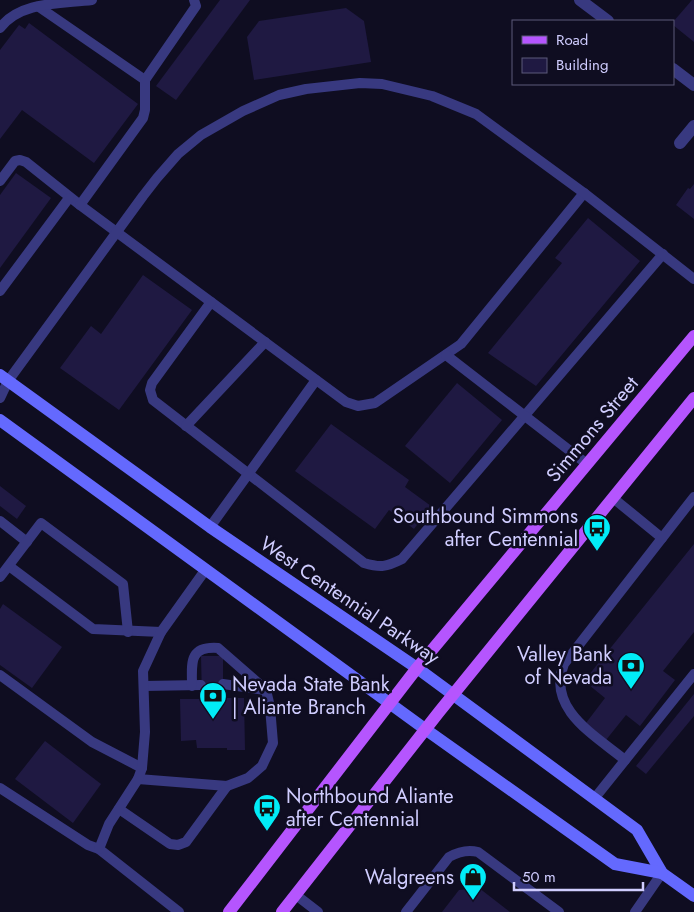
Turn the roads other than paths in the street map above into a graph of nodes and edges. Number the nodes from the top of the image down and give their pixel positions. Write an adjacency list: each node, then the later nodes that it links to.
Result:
1 (92, 0): 4 (lane)
2 (194, 0): 8 (lane)
3 (580, 0): 5 (street)
4 (39, 7): 6 (lane); 8 (lane)
5 (607, 20)
6 (0, 28)
7 (674, 71): 9 (street)
8 (145, 80): 15 (lane)
9 (694, 85)
10 (694, 126): 11 (street)
11 (680, 143)
12 (0, 181): 14 (lane)
13 (584, 193): 16 (lane); 17 (lane); 23 (lane)
14 (69, 198): 15 (lane); 19 (lane)
15 (80, 206): 16 (lane)
16 (117, 233): 20 (lane); 24 (lane)
17 (663, 254): 18 (lane); 28 (lane)
18 (694, 279)
19 (0, 291)
20 (211, 302): 22 (lane); 30 (lane)
21 (694, 336): 31 (main road, Simmons Street)
22 (265, 342): 25 (lane); 30 (lane)
23 (446, 355): 25 (lane); 28 (lane)
24 (4, 378): 26 (lane); 36 (main road, West Centennial Parkway)
25 (316, 380): 32 (lane)
26 (0, 398)
27 (694, 398): 33 (main road)
28 (525, 416): 31 (lane); 32 (lane)
29 (0, 420): 40 (main road, West Centennial Parkway)
30 (186, 426): 32 (lane)
31 (587, 464): 44 (main road, Simmons Street)
32 (248, 473): 36 (lane)
33 (613, 498): 37 (lane); 50 (main road)
34 (693, 500): 37 (lane)
35 (0, 521): 38 (lane)
36 (210, 527): 44 (main road, West Centennial Parkway)
37 (662, 538): 53 (lane)
38 (27, 542): 39 (lane); 42 (lane)
39 (9, 566): 41 (lane); 42 (lane)
40 (206, 569): 43 (lane); 51 (main road, West Centennial Parkway)
41 (0, 577)
42 (128, 632): 43 (lane)
43 (161, 632): 48 (lane)
44 (417, 668): 50 (main road, West Centennial Parkway); 51 (main road, Simmons Street)
45 (694, 674): 53 (lane)
46 (0, 675): 54 (lane)
47 (223, 684): 49 (lane)
48 (144, 686): 49 (lane); 54 (lane)
49 (266, 690): 56 (lane)
50 (452, 695): 52 (main road); 58 (main road, West Centennial Parkway)
51 (390, 702): 52 (main road, West Centennial Parkway); 62 (main road, Simmons Street)
52 (425, 729): 61 (main road, West Centennial Parkway); 63 (main road)
53 (625, 760): 58 (lane)
54 (142, 768): 55 (lane)
55 (138, 779): 56 (lane); 59 (lane)
56 (227, 786): 59 (lane)
57 (0, 788): 60 (lane)
58 (594, 798): 61 (main road, West Centennial Parkway)
59 (119, 809): 60 (lane)
60 (99, 849): 65 (lane)
61 (662, 873): 64 (main road, West Centennial Parkway); 72 (lane)
62 (248, 887): 66 (main road, Simmons Street); 67 (main road)
63 (296, 895): 68 (main road); 69 (lane)
64 (694, 896)
65 (179, 912)
66 (229, 912)
67 (240, 912)
68 (282, 912)
69 (318, 912)
70 (406, 912): 71 (lane)
71 (559, 912)
72 (635, 912)

